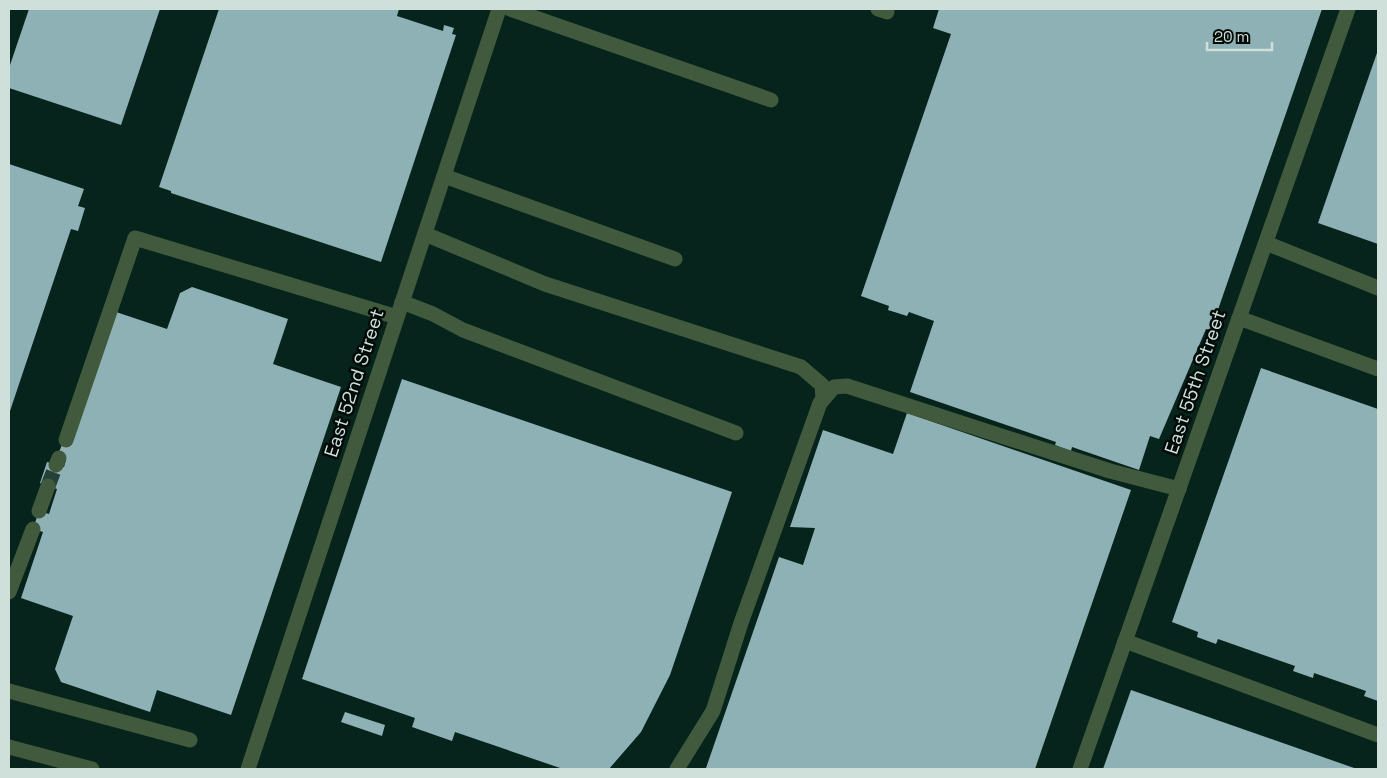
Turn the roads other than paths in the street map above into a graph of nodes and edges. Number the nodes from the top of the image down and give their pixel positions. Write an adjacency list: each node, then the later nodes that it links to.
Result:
1 (499, 9): 5 (street, East 52nd Street)
2 (510, 9): 4 (street)
3 (1348, 9): 7 (street, East 55th Street)
4 (771, 100)
5 (444, 176): 6 (street, East 52nd Street); 8 (street)
6 (425, 234): 10 (street, East 52nd Street); 14 (street)
7 (1266, 243): 9 (street); 12 (street, East 55th Street)
8 (675, 259)
9 (1378, 288)
10 (402, 302): 11 (street, East 52nd Street); 15 (street)
11 (397, 317): 16 (street); 28 (street, East 52nd Street)
12 (1239, 318): 13 (street); 18 (street, East 55th Street)
13 (1378, 369)
14 (823, 399): 18 (street); 29 (street)
15 (736, 433)
16 (66, 440)
17 (48, 486): 19 (street)
18 (1179, 489): 22 (street, East 55th Street)
19 (39, 511)
20 (33, 529): 21 (street)
21 (9, 592)
22 (1126, 641): 24 (street); 30 (street, East 55th Street)
23 (9, 692): 25 (street)
24 (1378, 735)
25 (190, 740)
26 (9, 747): 27 (street)
27 (92, 769)
28 (248, 769)
29 (677, 769)
30 (1080, 769)

